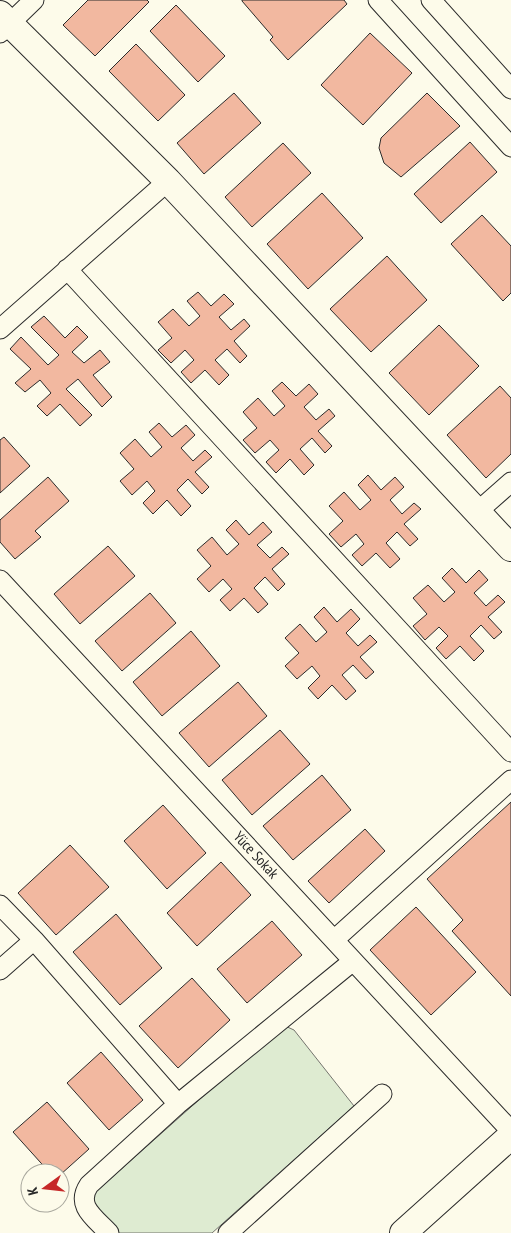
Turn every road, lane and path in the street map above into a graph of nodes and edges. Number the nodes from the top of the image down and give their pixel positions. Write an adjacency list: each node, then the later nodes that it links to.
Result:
1 (34, 0): 4 (street)
2 (378, 0): 6 (street)
3 (431, 0): 5 (street)
4 (3, 24): 7 (street)
5 (511, 89)
6 (511, 148)
7 (168, 181): 8 (street); 11 (street)
8 (68, 270): 9 (street); 14 (street)
9 (0, 329)
10 (511, 482): 11 (street)
11 (477, 512): 12 (street)
12 (511, 548)
13 (0, 580): 18 (street, Yüce Sokak)
14 (511, 752)
15 (511, 780): 18 (street)
16 (0, 905): 17 (street)
17 (34, 940): 20 (street); 22 (street)
18 (334, 940): 19 (street, Yüce Sokak)
19 (353, 961): 22 (street); 23 (street, Yüce Sokak)
20 (0, 970)
21 (382, 1094): 26 (street)
22 (178, 1104): 25 (street)
23 (511, 1131)
24 (511, 1136): 27 (street)
25 (109, 1233)
26 (228, 1233)
27 (403, 1233)

